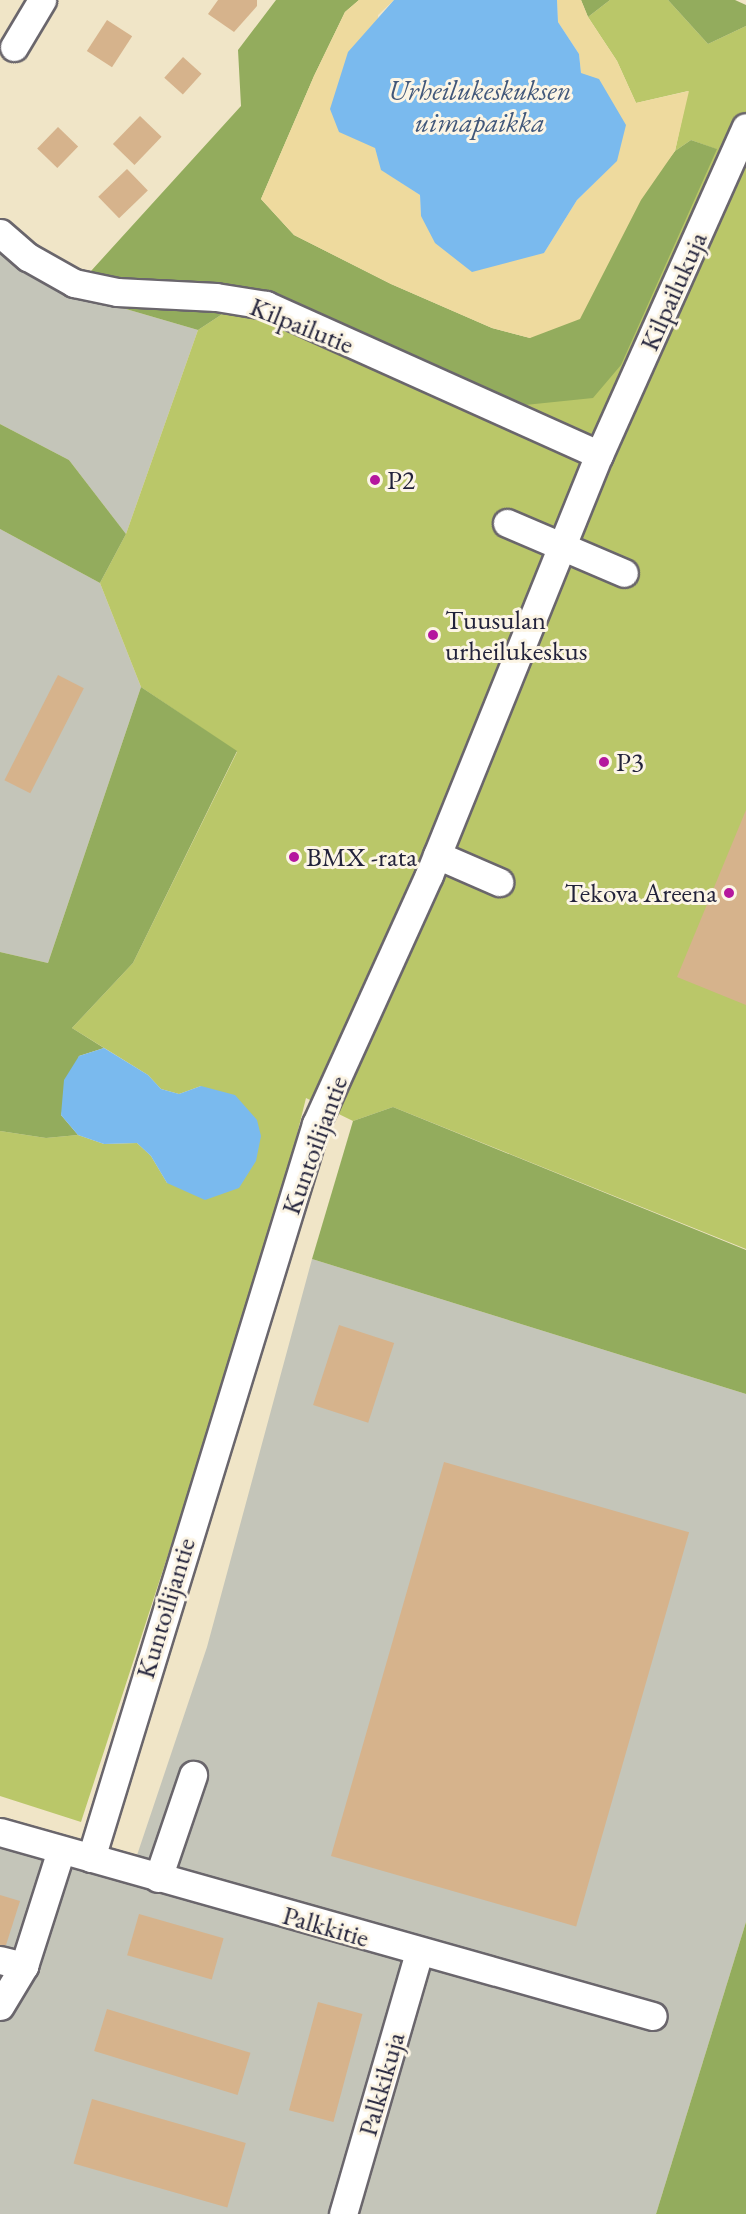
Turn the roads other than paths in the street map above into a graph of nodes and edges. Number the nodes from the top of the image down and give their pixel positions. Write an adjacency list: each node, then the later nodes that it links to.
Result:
1 (42, 0): 2 (street)
2 (14, 47)
3 (746, 127): 5 (street, Kilpailukuja)
4 (0, 233): 5 (street, Kilpailutie)
5 (600, 455): 7 (street, Kuntoilijantie)
6 (507, 523): 7 (street)
7 (562, 548): 8 (street); 9 (street, Kuntoilijantie)
8 (624, 573)
9 (437, 855): 10 (street); 14 (street, Kuntoilijantie)
10 (499, 882)
11 (193, 1775): 15 (street)
12 (0, 1832): 13 (street, Palkkitie)
13 (61, 1850): 14 (street, Palkkitie); 17 (street)
14 (91, 1858): 15 (street, Palkkitie)
15 (158, 1878): 16 (street, Palkkitie)
16 (419, 1953): 19 (street, Palkkitie); 20 (street, Palkkikuja)
17 (12, 1963): 18 (street)
18 (0, 2006)
19 (653, 2016)
20 (343, 2214)

